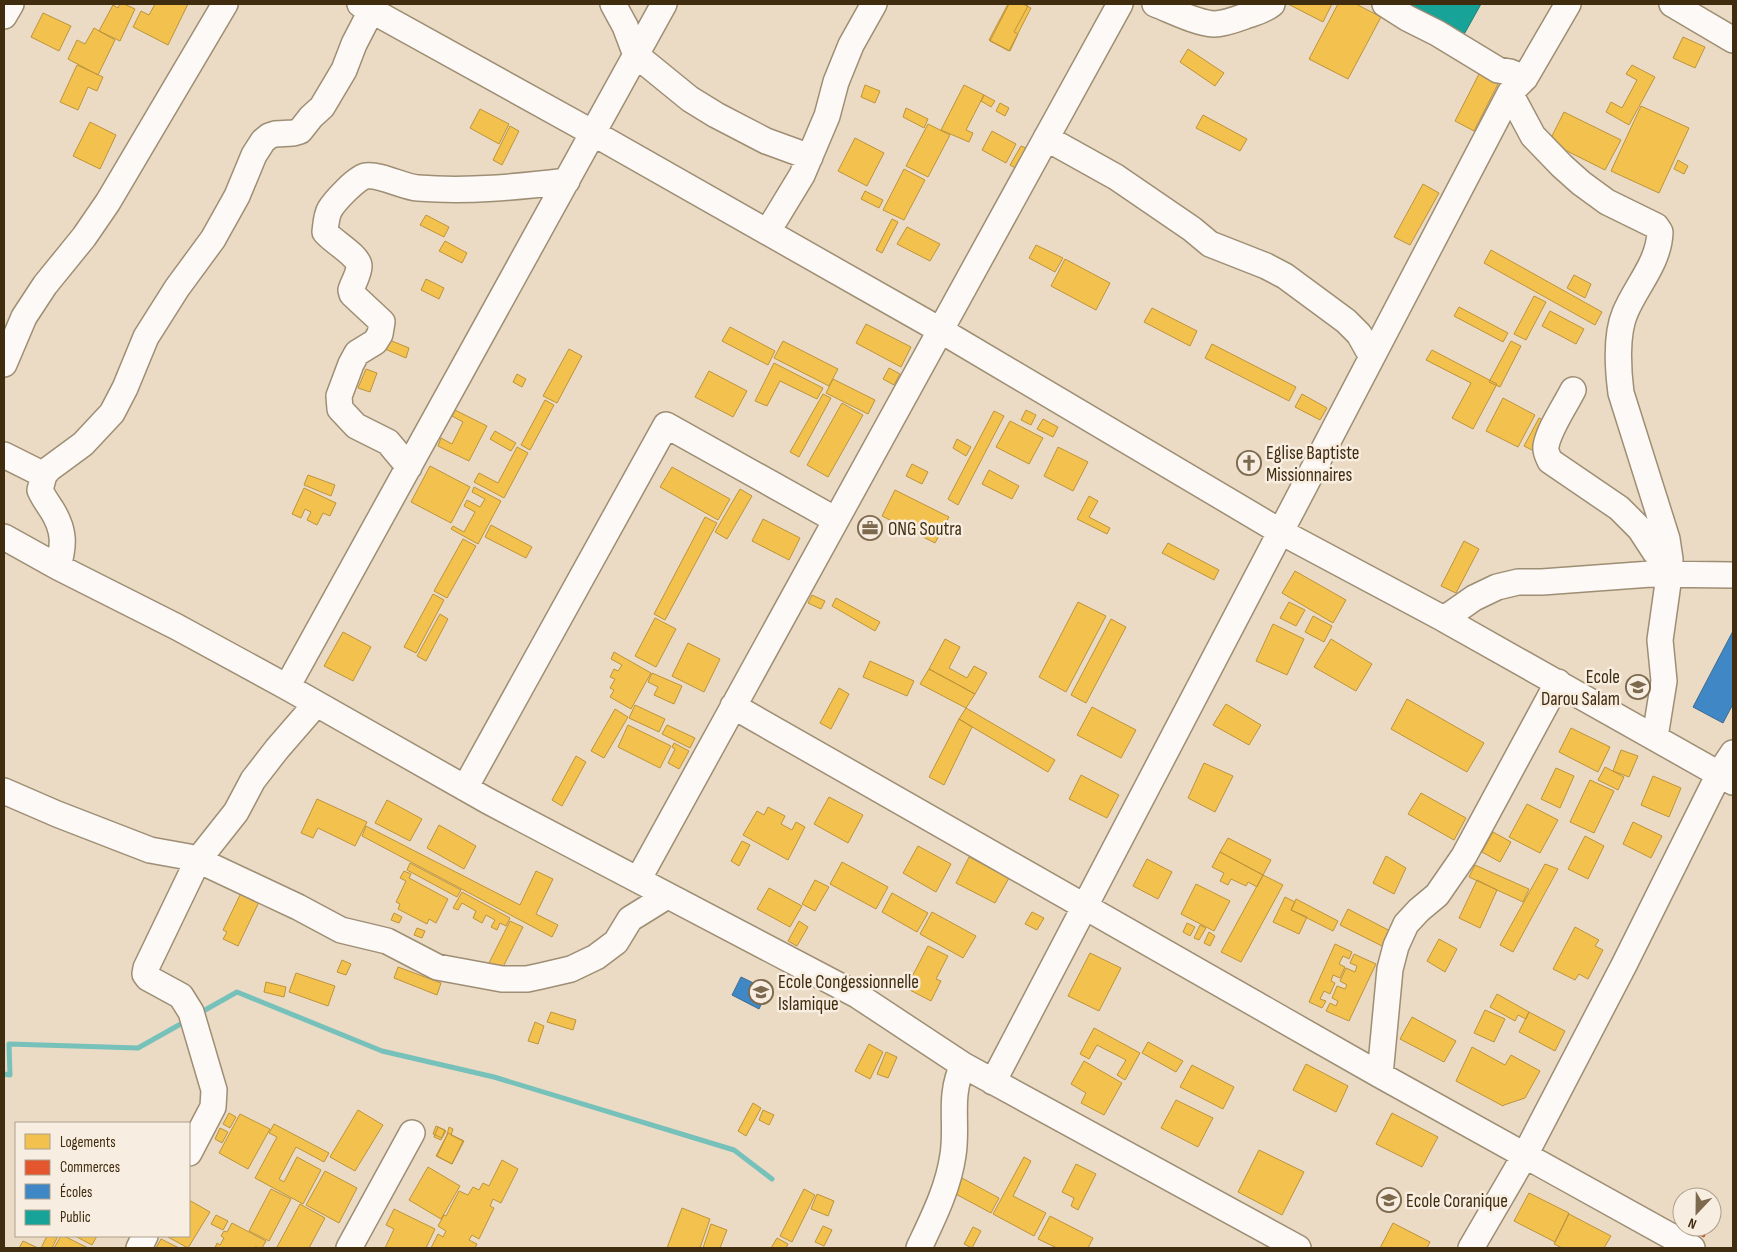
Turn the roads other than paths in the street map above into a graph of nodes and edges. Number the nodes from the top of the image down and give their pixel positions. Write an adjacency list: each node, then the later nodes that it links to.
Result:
1 (11, 4): 13 (street)
2 (225, 4): 24 (street)
3 (613, 4): 15 (street)
4 (664, 4): 15 (street)
5 (874, 4): 19 (street)
6 (1120, 4): 18 (street)
7 (1155, 4): 8 (street)
8 (1272, 4)
9 (1385, 4): 16 (street)
10 (1568, 4): 16 (street)
11 (1672, 4): 14 (street)
12 (365, 7): 17 (street); 28 (street)
13 (4, 16)
14 (1733, 40)
15 (636, 55): 17 (street); 19 (street)
16 (1518, 86): 23 (street); 33 (street)
17 (593, 133): 20 (street); 21 (street)
18 (1046, 138): 22 (street); 23 (street)
19 (810, 156): 21 (street)
20 (567, 180): 27 (street); 27 (street)
21 (768, 231): 22 (street)
22 (940, 330): 29 (street); 30 (street)
23 (1375, 351): 30 (street)
24 (4, 364)
25 (1573, 390): 33 (street)
26 (4, 454): 28 (street)
27 (409, 467): 37 (street)
28 (44, 475): 32 (street)
29 (836, 520): 39 (street); 43 (street)
30 (1281, 532): 35 (street); 48 (street)
31 (4, 537): 32 (street)
32 (58, 567): 37 (street)
33 (1670, 567): 34 (street); 35 (street); 40 (street)
34 (1733, 575)
35 (1444, 619): 36 (street)
36 (1558, 682): 40 (street); 50 (street)
37 (287, 687): 38 (street)
38 (316, 704): 43 (street); 45 (street)
39 (733, 706): 46 (street); 48 (street)
40 (1655, 737): 42 (street)
41 (1733, 753): 42 (street)
42 (1726, 778): 54 (street)
43 (464, 788): 46 (street)
44 (4, 791): 45 (street)
45 (198, 860): 47 (street); 53 (street)
46 (638, 880): 47 (street)
47 (667, 896): 49 (street)
48 (1084, 908): 50 (street); 51 (street)
49 (963, 1065): 51 (street); 56 (street)
50 (1380, 1075): 54 (street)
51 (993, 1082): 57 (street)
52 (412, 1133): 55 (street)
53 (190, 1151)
54 (1525, 1155): 58 (street); 59 (street)
55 (349, 1248)
56 (919, 1248)
57 (1298, 1248)
58 (1471, 1248)
59 (1692, 1248)

